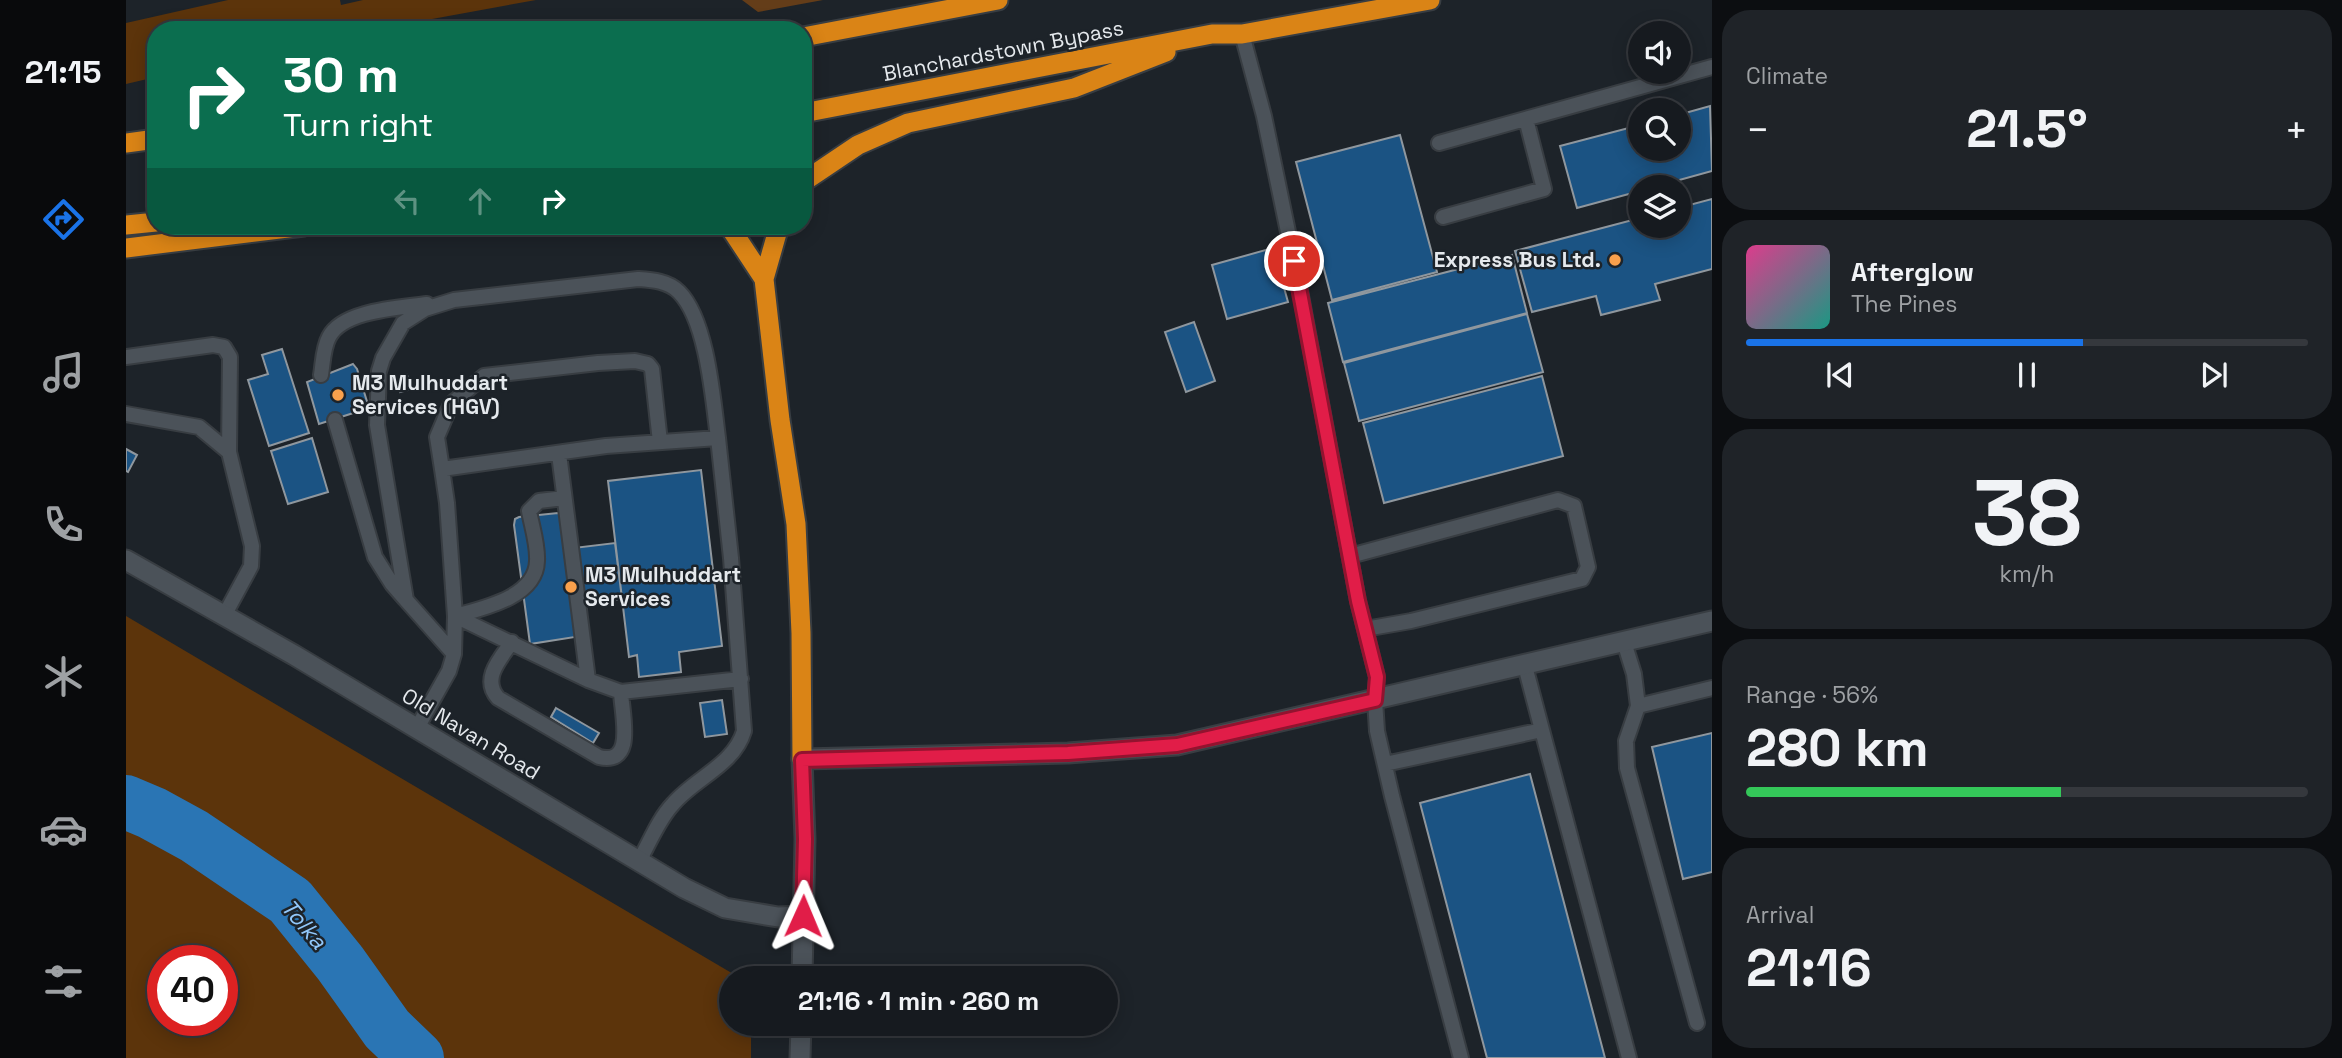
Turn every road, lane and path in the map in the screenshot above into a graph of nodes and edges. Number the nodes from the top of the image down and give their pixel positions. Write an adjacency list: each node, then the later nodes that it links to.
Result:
1 (998, 0): 5 (highway)
2 (1430, 0): 4 (highway)
3 (1212, 34): 4 (highway); 7 (highway, Blanchardstown Bypass); 12 (highway)
4 (1242, 34): 32 (lane)
5 (812, 35)
6 (1712, 67): 8 (lane)
7 (812, 111)
8 (1526, 119): 11 (lane); 13 (lane)
9 (147, 140): 10 (highway)
10 (126, 143)
11 (1439, 143)
12 (812, 174)
13 (1443, 217)
14 (147, 223): 15 (highway)
15 (126, 225)
16 (231, 235): 19 (highway)
17 (735, 235): 20 (highway)
18 (776, 235): 20 (highway)
19 (126, 248)
20 (764, 279): 51 (highway)
21 (454, 300): 23 (lane); 26 (lane); 34 (lane)
22 (126, 357): 28 (lane)
23 (321, 375)
24 (126, 414): 28 (lane)
25 (335, 420): 34 (lane)
26 (718, 438): 27 (lane); 43 (lane)
27 (660, 442): 29 (lane); 30 (lane)
28 (229, 452): 35 (lane)
29 (559, 454): 30 (lane); 31 (lane)
30 (442, 469): 36 (lane)
31 (564, 498): 36 (lane); 44 (lane)
32 (1350, 556): 38 (lane); 38 (lane)
33 (126, 560): 35 (street, Old Navan Road)
34 (406, 600): 41 (lane)
35 (224, 616): 49 (street, Old Navan Road)
36 (456, 616): 39 (lane); 41 (lane)
37 (1712, 621): 40 (street)
38 (1365, 629): 47 (lane)
39 (512, 642): 44 (lane); 46 (lane)
40 (1624, 642): 42 (street); 48 (lane)
41 (454, 654): 49 (lane)
42 (1525, 666): 47 (street); 50 (lane)
43 (741, 679): 46 (lane); 53 (lane)
44 (588, 680): 46 (lane)
45 (1712, 688): 48 (lane)
46 (621, 692)
47 (1375, 700): 51 (street); 52 (lane)
48 (1638, 706): 56 (lane)
49 (417, 728): 53 (street, Old Navan Road)
50 (1542, 730): 52 (lane); 60 (lane)
51 (802, 760): 54 (street)
52 (1385, 764): 59 (lane)
53 (639, 861): 54 (street, Old Navan Road)
54 (803, 916): 55 (street)
55 (802, 966)
56 (1697, 1023)
57 (801, 1036): 58 (street)
58 (800, 1058)
59 (1461, 1058)
60 (1629, 1058)

